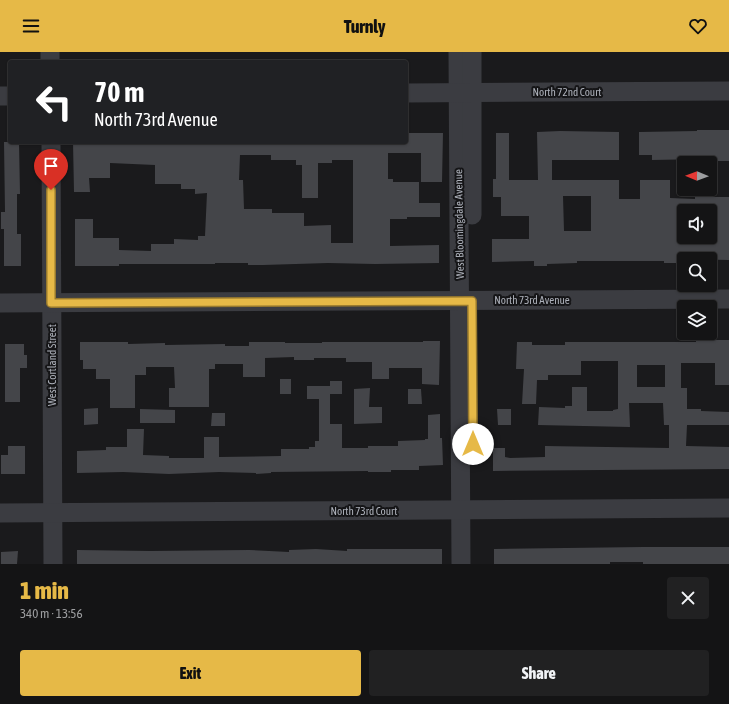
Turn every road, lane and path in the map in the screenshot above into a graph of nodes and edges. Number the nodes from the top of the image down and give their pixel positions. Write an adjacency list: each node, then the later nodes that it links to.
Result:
1 (458, 52): 4 (street, West Bloomingdale Avenue)
2 (472, 52): 4 (street, West Bloomingdale Avenue)
3 (729, 91): 4 (street, North 72nd Court)
4 (465, 92): 5 (street, North 72nd Court); 8 (street, West Bloomingdale Avenue)
5 (408, 93)
6 (51, 144): 9 (street, West Cortland Street)
7 (729, 299): 8 (street, North 73rd Avenue)
8 (466, 301): 9 (street, North 73rd Avenue); 12 (street, West Bloomingdale Avenue)
9 (51, 303): 10 (street, North 73rd Avenue); 13 (street, West Cortland Street)
10 (0, 304)
11 (729, 508): 12 (street, North 73rd Court)
12 (467, 510): 13 (street, North 73rd Court); 16 (street, West Bloomingdale Avenue); 17 (street, West Bloomingdale Avenue)
13 (53, 512): 14 (street, North 73rd Court); 15 (street, West Cortland Street)
14 (0, 513)
15 (53, 564)
16 (461, 564)
17 (474, 564)

